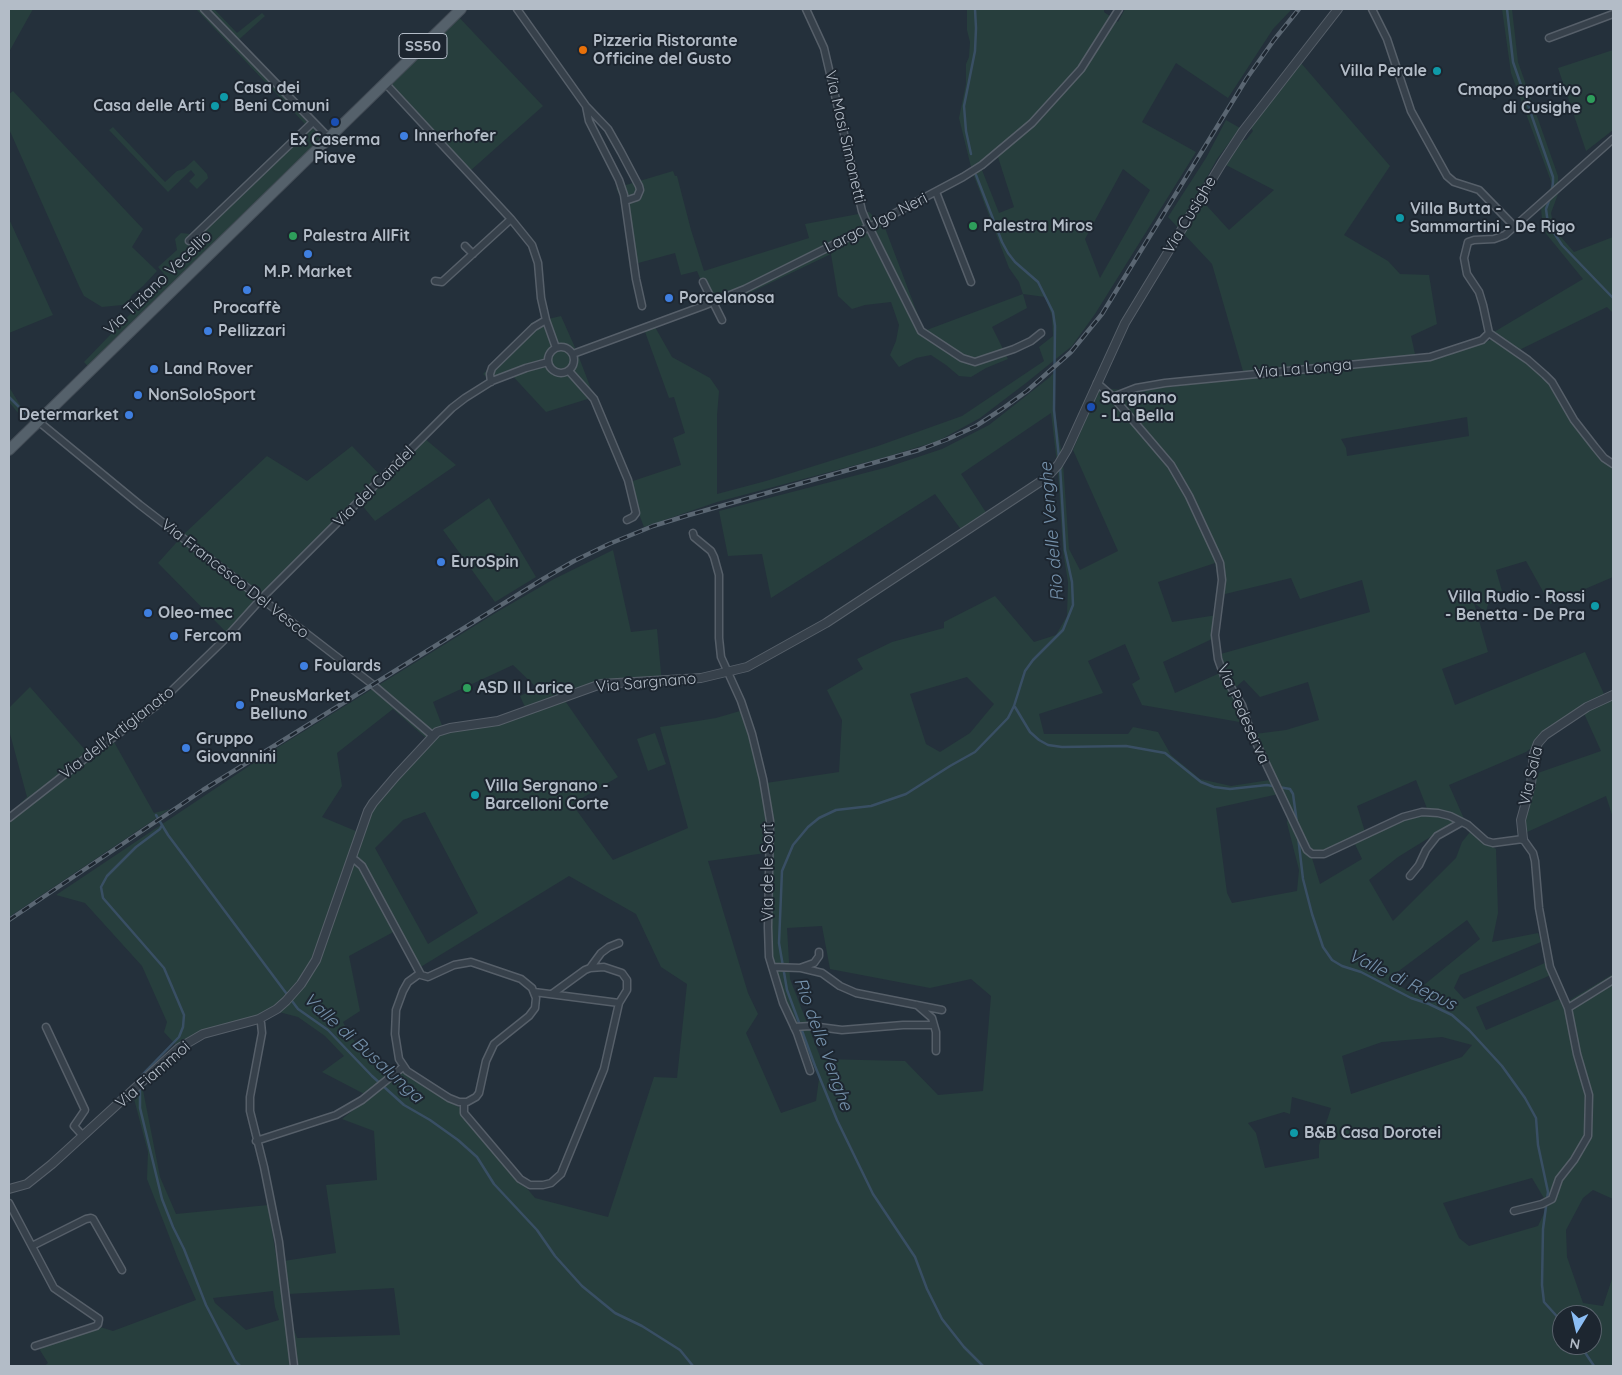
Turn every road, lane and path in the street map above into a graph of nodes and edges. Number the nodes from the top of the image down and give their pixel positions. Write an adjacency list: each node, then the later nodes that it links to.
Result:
1 (204, 9): 12 (street)
2 (461, 9): 10 (main road, Via Tiziano Vecellio / SS50)
3 (518, 9): 11 (street)
4 (806, 9): 19 (street, Via Masi Simonetti)
5 (1119, 9): 15 (street, Largo Ugo Neri)
6 (1338, 9): 37 (street, Via Cusighe)
7 (1372, 9): 18 (street)
8 (1613, 14): 9 (street)
9 (1549, 38)
10 (385, 83): 13 (main road, Via Tiziano Vecellio); 17 (street)
11 (586, 106): 16 (street); 16 (street)
12 (313, 122): 13 (street); 20 (street, Via Tiziano Vecellio)
13 (329, 138): 39 (main road, Via Tiziano Vecellio)
14 (1613, 139): 18 (street)
15 (936, 192): 19 (street, Largo Ugo Neri); 25 (street)
16 (625, 201): 27 (street)
17 (511, 219): 22 (street); 28 (street)
18 (1514, 226): 31 (street)
19 (869, 228): 26 (street, Largo Ugo Neri); 30 (street, Via Masi Simonetti)
20 (189, 242)
21 (465, 246): 22 (street)
22 (473, 254): 23 (street)
23 (435, 281)
24 (703, 282): 26 (street)
25 (971, 282)
26 (713, 303): 29 (street); 33 (street, Largo Ugo Neri)
27 (642, 306)
28 (546, 320): 32 (street); 36 (street)
29 (722, 320)
30 (1041, 333)
31 (1490, 333): 38 (street, Via La Longa); 42 (street)
32 (556, 348): 33 (street); 34 (street)
33 (573, 354): 35 (street)
34 (548, 362): 35 (street); 36 (street, Via del Candel)
35 (569, 371): 43 (street)
36 (491, 382): 45 (street, Via del Candel)
37 (1097, 383): 38 (street, Via Pedeserva); 40 (street, Via Cusighe)
38 (1113, 397): 50 (street, Via Pedeserva)
39 (38, 422): 41 (main road, Via Tiziano Vecellio); 45 (street, Via Francesco Del Vesco)
40 (1073, 439): 46 (street, Via Sargnano)
41 (9, 450)
42 (1613, 464)
43 (627, 520)
44 (693, 533): 46 (street, Via de le Sort)
45 (261, 598): 48 (street, Via Francesco Del Vesco); 49 (street, Via dell'Artigianato)
46 (727, 673): 48 (street, Via Sargnano); 56 (street, Via de le Sort)
47 (1613, 695): 51 (street, Via Sala)
48 (433, 736): 52 (street, Via Sargnano)
49 (9, 818)
50 (1462, 822): 51 (street, Via Pedeserva); 53 (street)
51 (1523, 839): 65 (street)
52 (351, 860): 59 (street); 67 (street, Via Sargnano)
53 (1410, 876)
54 (619, 943): 57 (street)
55 (819, 952): 58 (street)
56 (776, 967): 58 (street); 69 (street, Via de le Sort)
57 (590, 968): 62 (street); 63 (street)
58 (800, 968): 64 (street)
59 (418, 974): 61 (street); 72 (street)
60 (1613, 980): 65 (street)
61 (534, 992): 62 (street); 74 (street)
62 (552, 994): 63 (street)
63 (618, 1003): 74 (street)
64 (914, 1004): 66 (street); 68 (street)
65 (1568, 1008): 79 (street)
66 (942, 1010)
67 (259, 1019): 75 (street, Via Fiammoi); 76 (street)
68 (934, 1025): 69 (street); 71 (street)
69 (796, 1026): 73 (street, Via de le Sort)
70 (46, 1027): 75 (street)
71 (936, 1051)
72 (403, 1068): 74 (street); 76 (street)
73 (810, 1071)
74 (464, 1103)
75 (83, 1136): 77 (street, Via Fiammoi)
76 (256, 1141): 83 (street)
77 (9, 1189)
78 (9, 1202): 80 (street)
79 (1514, 1211)
80 (32, 1246): 81 (street); 82 (street)
81 (122, 1270)
82 (35, 1346)
83 (294, 1366)

